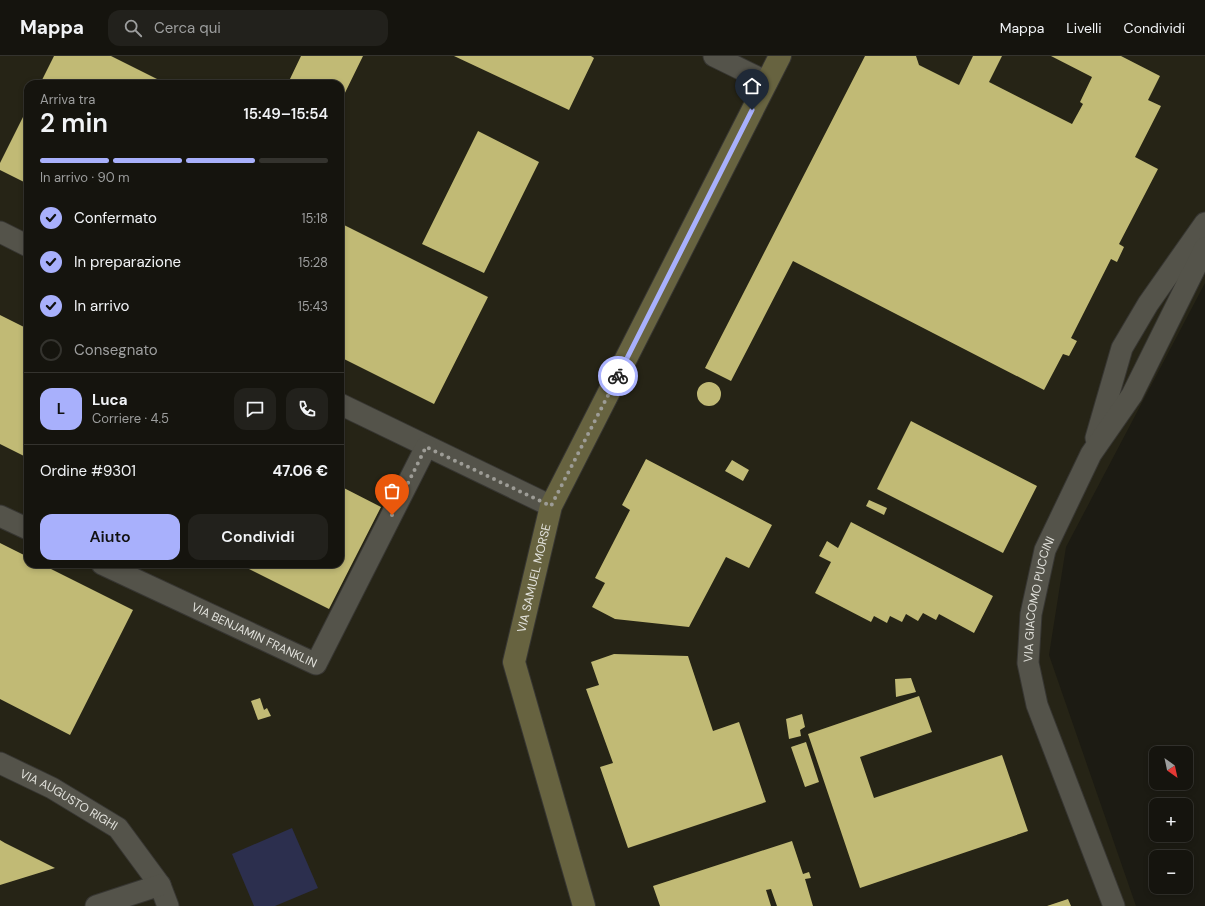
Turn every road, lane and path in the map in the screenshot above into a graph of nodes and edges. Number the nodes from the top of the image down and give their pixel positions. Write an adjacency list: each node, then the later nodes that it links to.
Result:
1 (714, 56): 3 (street)
2 (780, 56): 3 (street, VIA SAMUEL MORSE)
3 (767, 82): 11 (street, VIA SAMUEL MORSE)
4 (1205, 223): 10 (street, VIA GIACOMO PUCCINI)
5 (0, 232): 6 (street)
6 (24, 244)
7 (1205, 248): 10 (street, VIA GIACOMO PUCCINI)
8 (344, 406): 9 (street)
9 (426, 447): 11 (street); 14 (street, VIA BENJAMIN FRANKLIN)
10 (1091, 454): 20 (street, VIA GIACOMO PUCCINI)
11 (551, 506): 19 (street, VIA SAMUEL MORSE)
12 (0, 516): 13 (street)
13 (24, 527)
14 (111, 568)
15 (0, 763): 16 (street, VIA AUGUSTO RIGHI)
16 (160, 885): 17 (street); 18 (street, VIA AUGUSTO RIGHI)
17 (96, 906)
18 (168, 906)
19 (584, 906)
20 (1114, 906)

